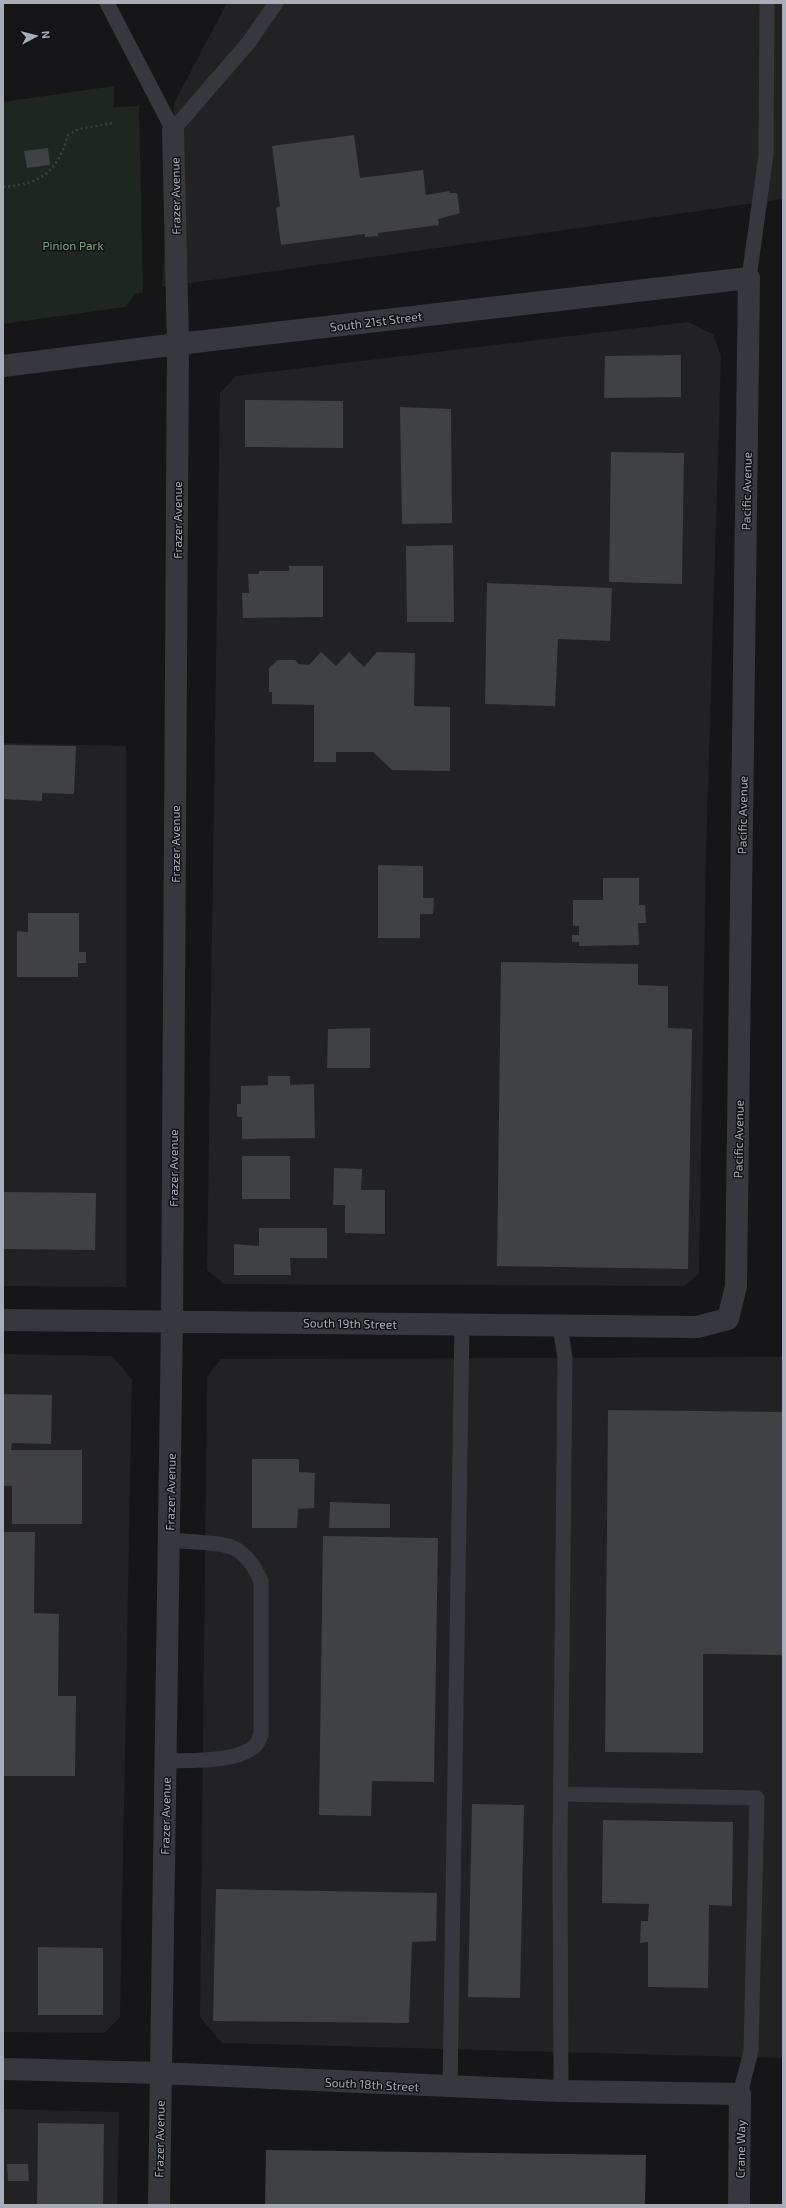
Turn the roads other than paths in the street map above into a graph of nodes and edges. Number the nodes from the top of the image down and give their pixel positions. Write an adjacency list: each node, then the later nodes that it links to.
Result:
1 (107, 3): 4 (lane)
2 (276, 3): 4 (lane)
3 (767, 3): 5 (lane)
4 (173, 130): 6 (street, Frazer Avenue)
5 (749, 278): 6 (street, South 21st Street); 12 (street, Pacific Avenue)
6 (178, 344): 7 (street, South 21st Street); 9 (street, Frazer Avenue)
7 (3, 366)
8 (3, 1320): 9 (street, South 19th Street)
9 (172, 1321): 10 (street, South 19th Street); 13 (street, Frazer Avenue)
10 (462, 1325): 11 (street, South 19th Street); 18 (lane)
11 (560, 1326): 12 (street, South 19th Street); 15 (lane)
12 (697, 1327)
13 (169, 1540): 14 (street, Frazer Avenue); 14 (lane)
14 (166, 1761): 17 (street, Frazer Avenue)
15 (561, 1794): 19 (lane); 20 (lane)
16 (3, 2069): 17 (street, South 18th Street)
17 (160, 2073): 18 (street, South 18th Street); 21 (street, Frazer Avenue)
18 (450, 2088): 19 (street, South 18th Street)
19 (561, 2091): 20 (street, South 18th Street)
20 (740, 2094): 22 (street, Crane Way)
21 (159, 2205)
22 (739, 2205)

